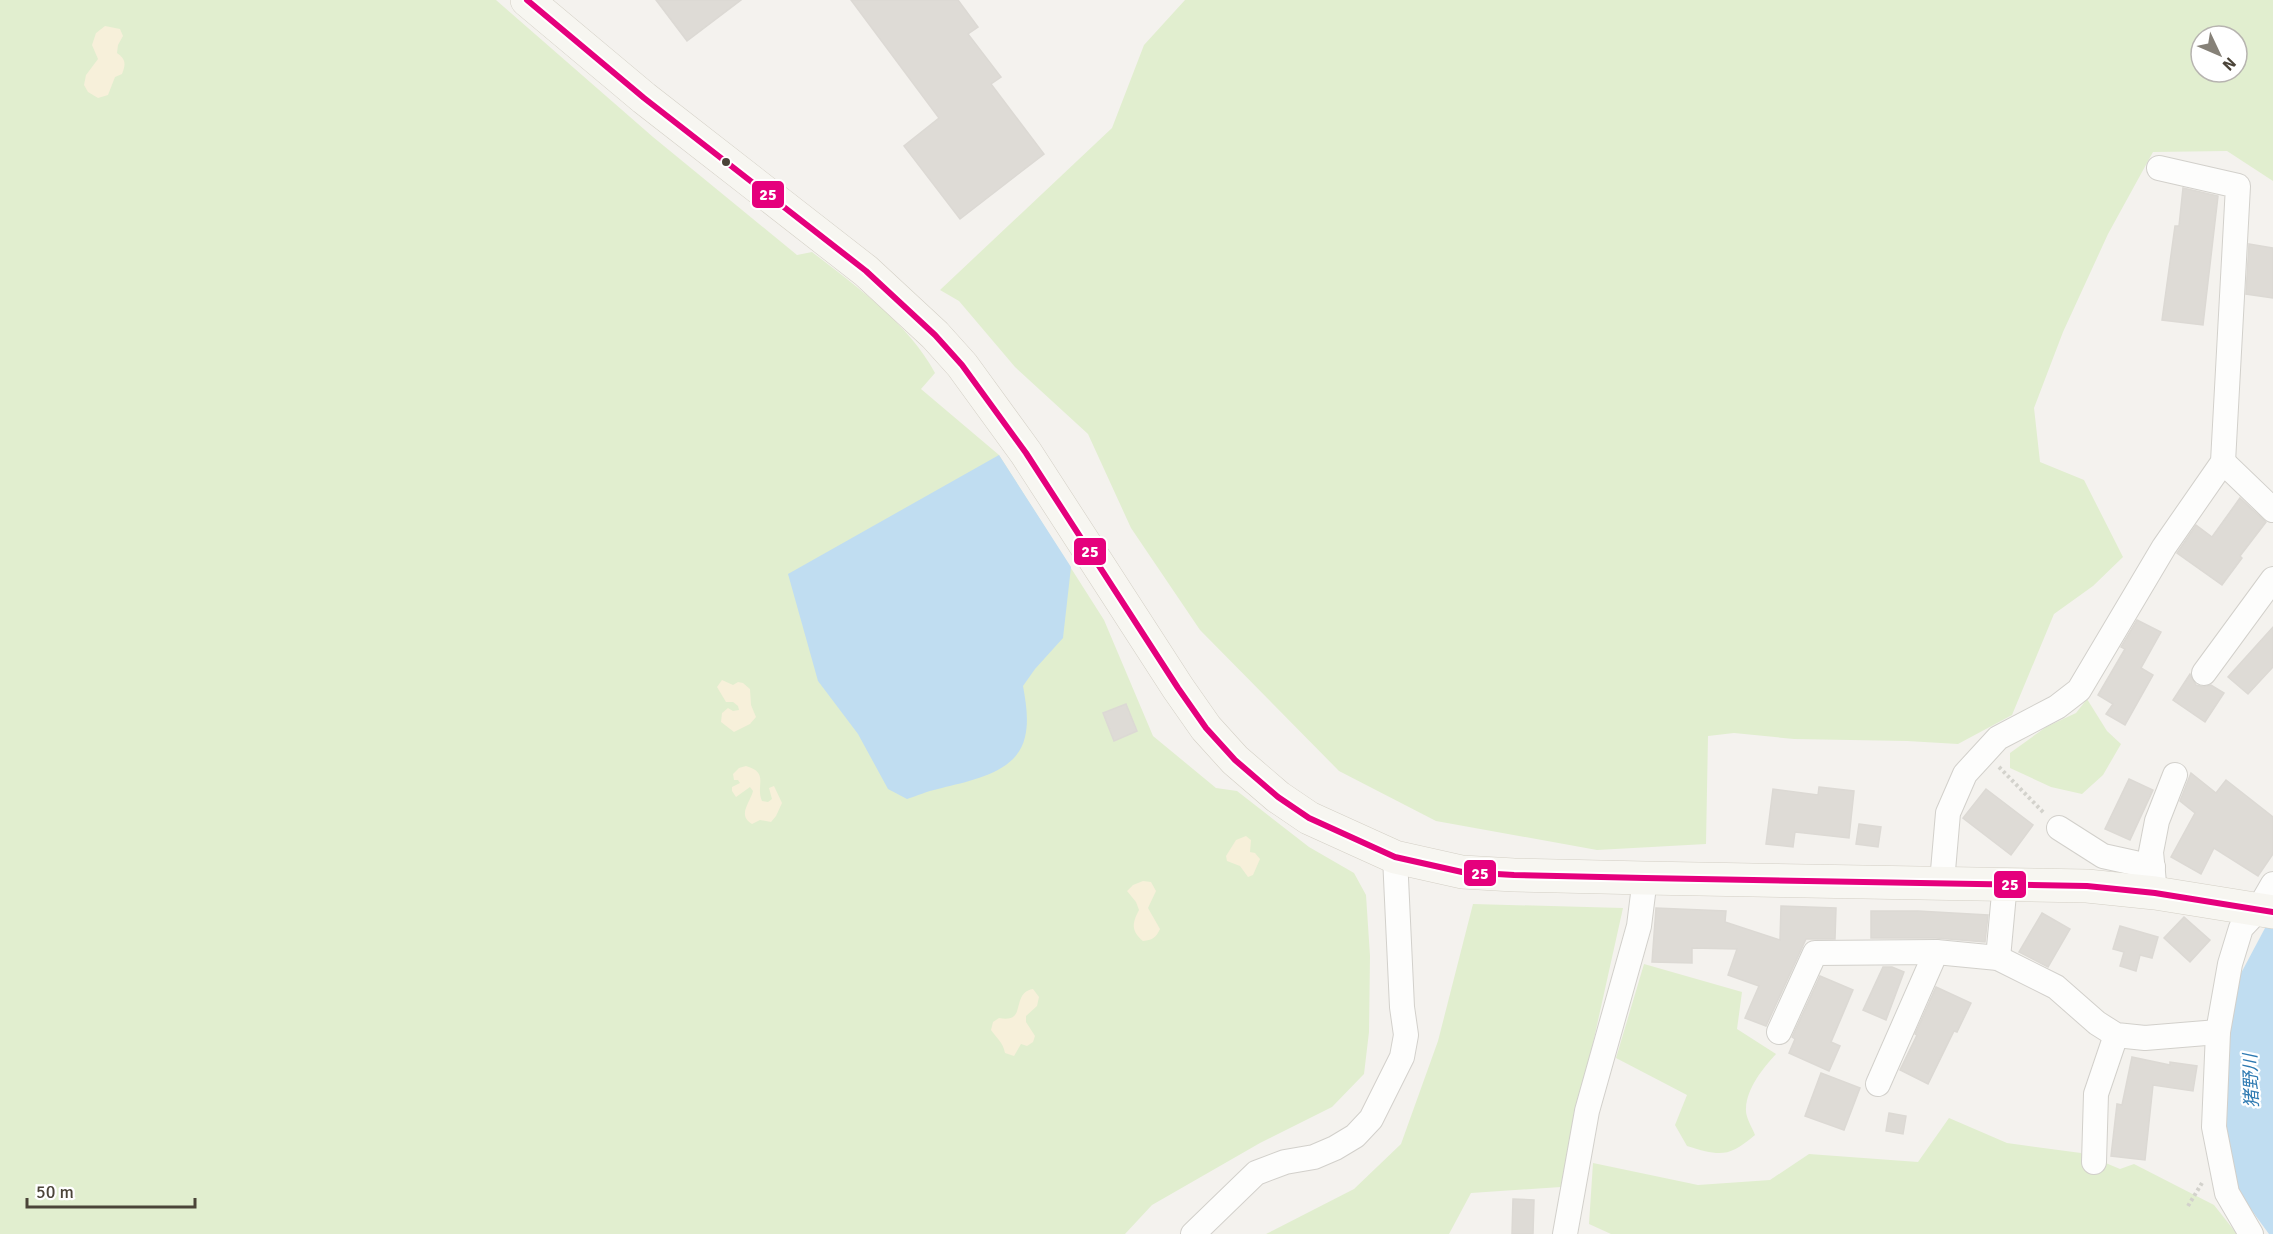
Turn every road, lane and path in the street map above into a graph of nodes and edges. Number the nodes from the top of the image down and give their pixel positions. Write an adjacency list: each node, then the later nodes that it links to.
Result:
1 (527, 0): 10 (street)
2 (2159, 168): 3 (street)
3 (2223, 462): 4 (street); 7 (street)
4 (2273, 510)
5 (2273, 579): 6 (street)
6 (2204, 673)
7 (1985, 752): 9 (path); 13 (street)
8 (2175, 775): 12 (street)
9 (2060, 828): 12 (street)
10 (1395, 857): 11 (street); 25 (street)
11 (1645, 878): 13 (street); 26 (street)
12 (2154, 880): 14 (street); 15 (street)
13 (1942, 882): 14 (street)
14 (2005, 883): 17 (street)
15 (2268, 902): 19 (street)
16 (1936, 952): 17 (street); 18 (street); 21 (street)
17 (1998, 958): 20 (street)
18 (1779, 1032)
19 (2218, 1032): 20 (street); 27 (street)
20 (2116, 1035): 22 (street)
21 (1878, 1084)
22 (2094, 1162)
23 (2201, 1184): 24 (path)
24 (2188, 1206)
25 (1193, 1234)
26 (1565, 1234)
27 (2252, 1234)

